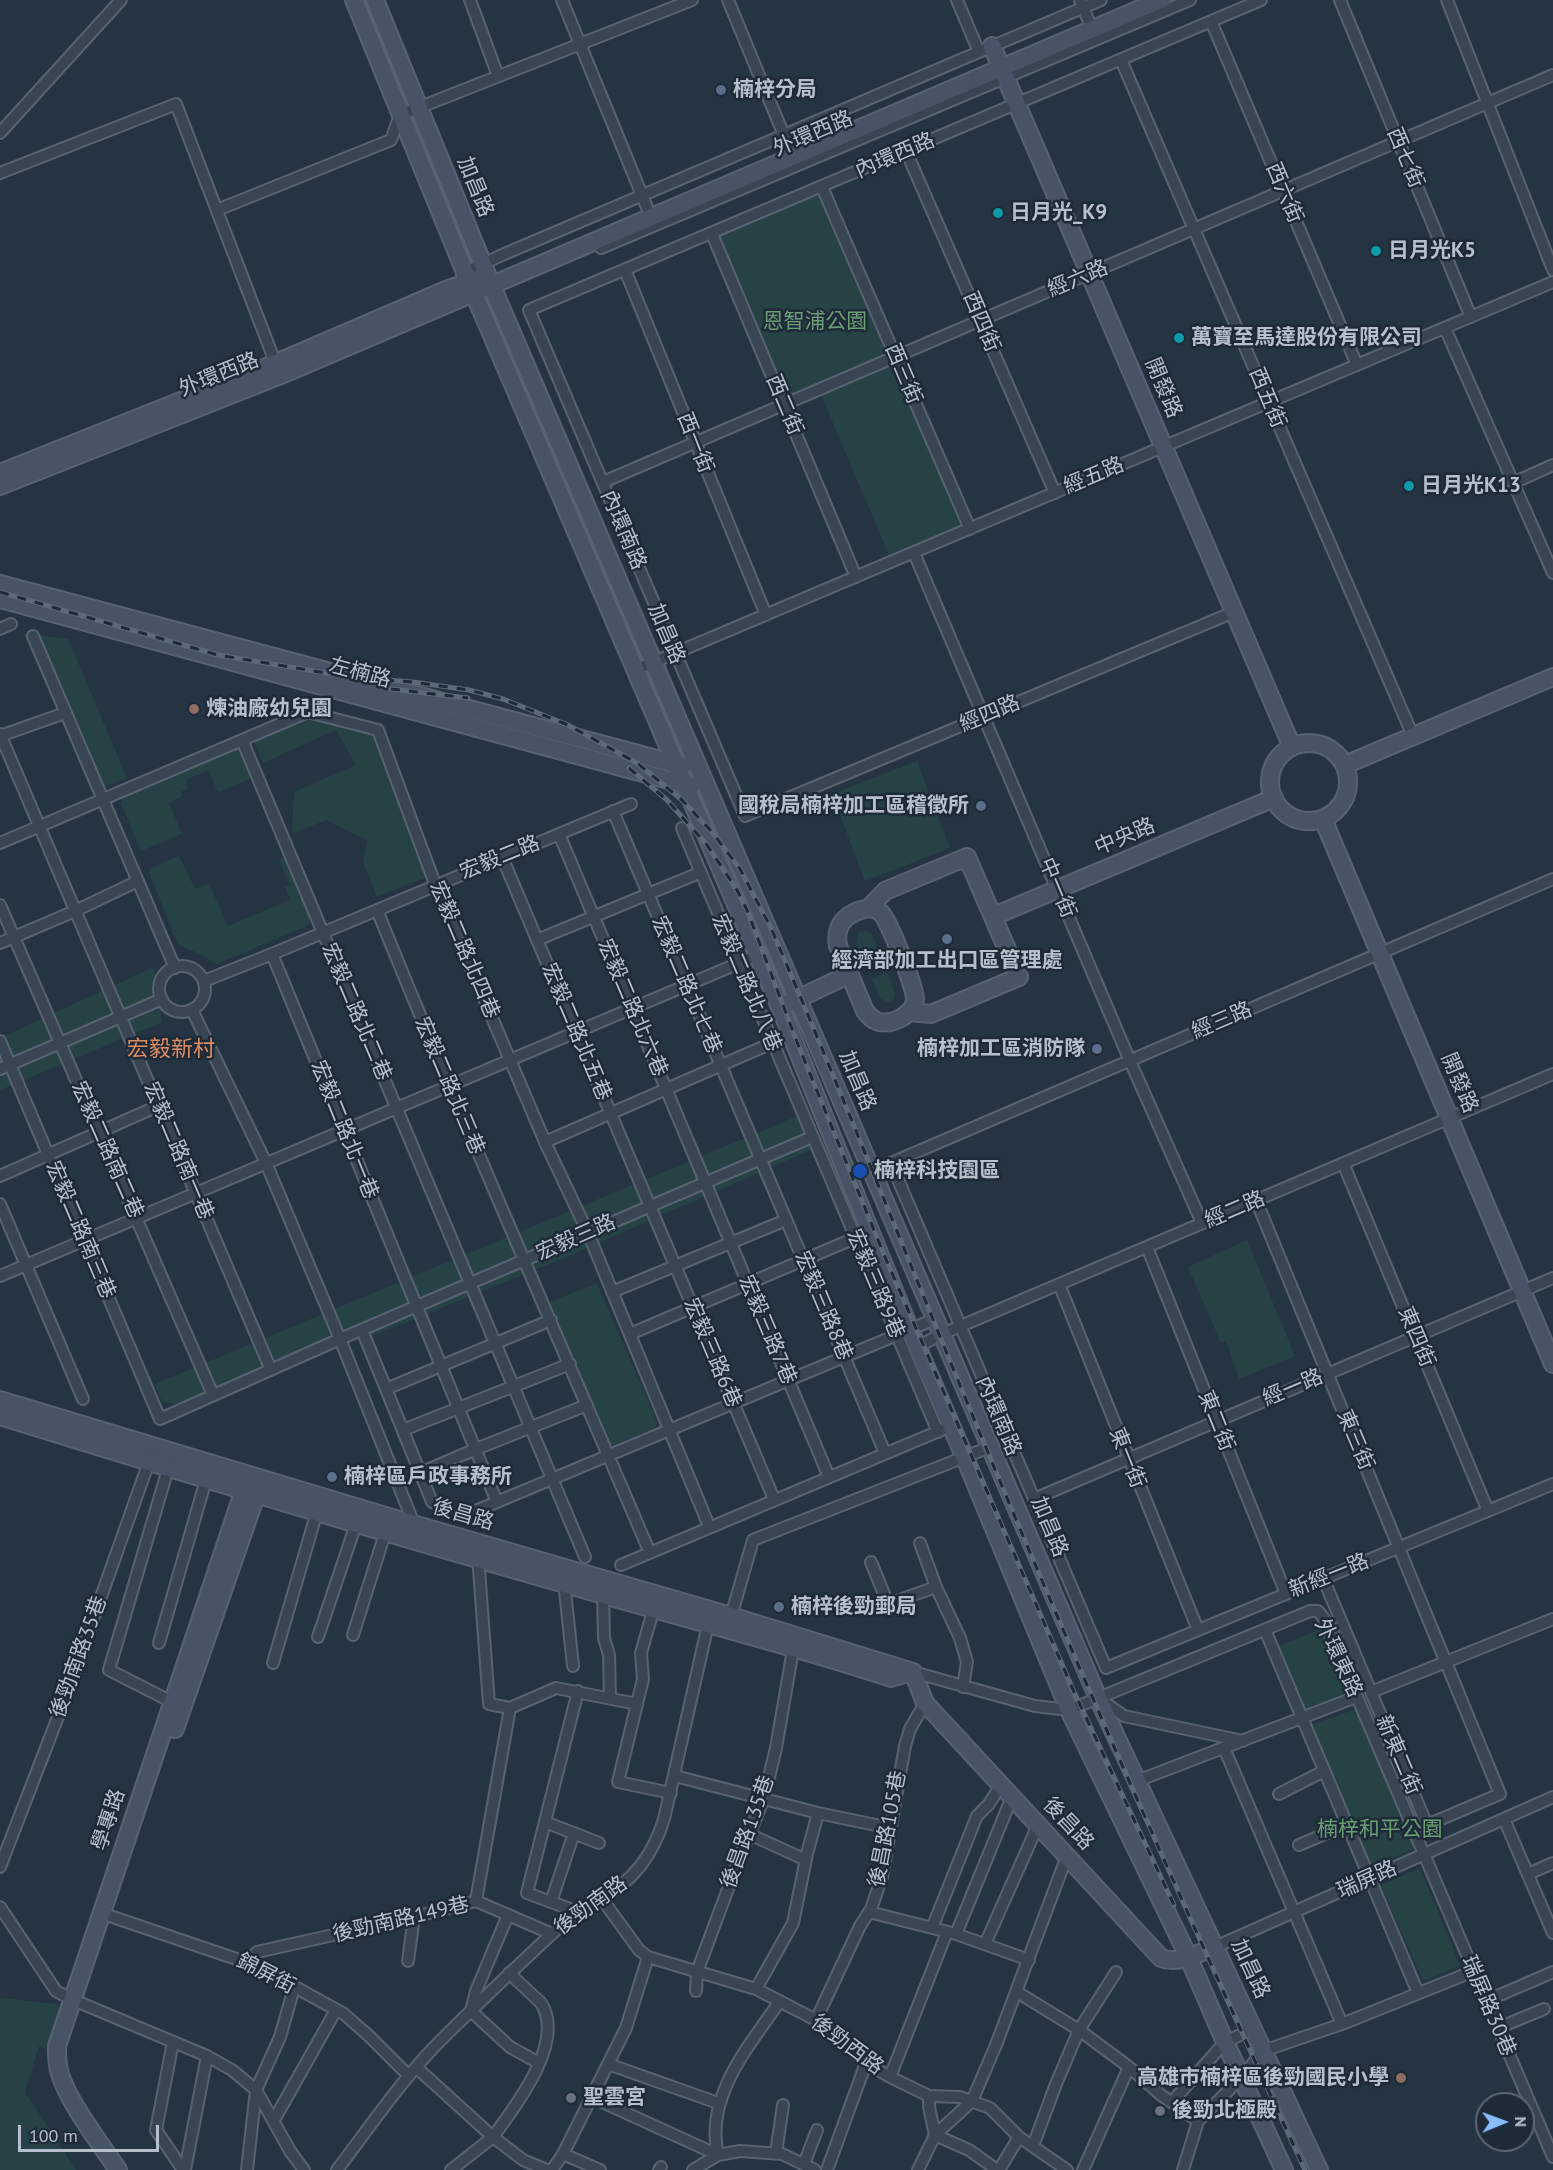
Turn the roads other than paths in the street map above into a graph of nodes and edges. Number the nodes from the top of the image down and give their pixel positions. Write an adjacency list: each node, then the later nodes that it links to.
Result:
1 (121, 0): 27 (street)
2 (354, 0): 26 (street, 加昌路)
3 (375, 0): 25 (street, 加昌路)
4 (470, 0): 22 (street)
5 (562, 0): 18 (street)
6 (692, 0): 18 (street)
7 (729, 0): 29 (street)
8 (957, 0): 19 (street)
9 (1101, 0): 16 (street, 外環西路)
10 (1135, 0): 16 (street, 外環西路)
11 (1161, 0): 16 (street, 外環西路)
12 (1190, 0): 16 (street, 外環西路)
13 (1261, 0): 17 (street, 內環西路)
14 (1340, 0): 28 (street, 西七街)
15 (1447, 0): 23 (street)
16 (1088, 19): 19 (street, 外環西路); 19 (street, 外環西路)
17 (1211, 21): 20 (street, 內環西路); 33 (street, 西六街)
18 (579, 44): 22 (street); 35 (street)
19 (995, 60): 24 (street, 開發路); 29 (street, 外環西路); 29 (street, 外環西路)
20 (1121, 60): 24 (street, 內環西路); 36 (street, 西五街)
21 (1553, 75): 23 (street, 經六路)
22 (498, 76): 25 (street)
23 (1487, 103): 28 (street, 經六路); 39 (street)
24 (1017, 105): 30 (street, 內環西路); 40 (street, 開發路)
25 (418, 108): 26 (street); 41 (street, 加昌路)
26 (400, 115): 34 (street); 43 (street, 加昌路)
27 (0, 133)
28 (1398, 141): 33 (street, 經六路); 45 (street, 西七街)
29 (791, 151): 35 (street, 外環西路)
30 (906, 151): 32 (street, 內環西路); 46 (street, 西四街)
31 (0, 173): 34 (street)
32 (822, 187): 37 (street, 內環西路); 48 (street, 西三街)
33 (1283, 191): 36 (street, 經六路); 49 (street, 西六街)
34 (217, 210): 50 (street)
35 (648, 211): 41 (street, 外環西路)
36 (1194, 229): 40 (street, 經六路); 51 (street, 西五街)
37 (712, 234): 38 (street, 內環西路); 52 (street, 西二街)
38 (625, 270): 44 (street, 內環西路); 53 (street, 西一街)
39 (1553, 270)
40 (1089, 274): 46 (street, 經六路); 54 (street, 開發路)
41 (489, 279): 43 (street, 外環西路); 71 (street, 加昌路)
42 (1553, 282): 45 (street, 經五路)
43 (471, 286): 50 (street, 外環西路); 72 (street, 加昌路)
44 (530, 310): 57 (street, 內環南路)
45 (1471, 317): 47 (street, 經五路)
46 (980, 321): 48 (street, 經六路); 60 (street, 西四街)
47 (1445, 328): 49 (street, 經五路); 58 (street)
48 (896, 357): 52 (street, 經六路); 61 (street, 西三街)
49 (1357, 365): 51 (street, 經五路)
50 (278, 369): 56 (street, 外環西路); 59 (street, 外環西路)
51 (1269, 402): 54 (street, 經五路); 77 (street, 西五街)
52 (784, 405): 53 (street, 經六路); 64 (street, 西二街)
53 (696, 443): 57 (street, 經六路); 68 (street, 西一街)
54 (1164, 447): 60 (street, 經五路); 67 (street, 開發路)
55 (1553, 465): 58 (street)
56 (0, 473)
57 (603, 482): 70 (street, 內環南路)
58 (1513, 483): 63 (street)
59 (0, 486)
60 (1055, 493): 61 (street, 經五路)
61 (970, 529): 62 (street, 經五路)
62 (914, 552): 64 (street, 經五路); 75 (street, 中一街)
63 (1553, 573)
64 (856, 577): 68 (street, 經五路)
65 (0, 584): 80 (street, 左楠路)
66 (0, 599): 83 (street, 左楠路)
67 (1234, 612): 75 (street, 經四路); 79 (street, 開發路)
68 (766, 615): 70 (street, 經五路)
69 (33, 636): 74 (street)
70 (676, 653): 71 (street, 經五路); 89 (street, 內環南路)
71 (653, 663): 72 (street, 經五路); 82 (street, 加昌路)
72 (635, 670): 80 (street, 加昌路)
73 (1553, 677): 77 (street)
74 (65, 713): 76 (street); 86 (street)
75 (984, 716): 89 (street, 經四路); 100 (street, 中一街)
76 (0, 735): 91 (street, 宏毅二路南一巷)
77 (1413, 736): 81 (street)
78 (242, 740): 86 (street); 99 (street, 宏毅二路北四巷); 108 (street, 宏毅二路北二巷)
79 (1292, 747): 81 (street); 85 (street)
80 (676, 765): 82 (street, 左楠路); 83 (street, 加昌路)
81 (1345, 765): 90 (street)
82 (699, 769): 84 (street, 加昌路)
83 (683, 784): 84 (street, 左楠路); 113 (street, 加昌路)
84 (708, 789): 121 (street, 加昌路)
85 (1274, 798): 90 (street); 100 (street, 中央路)
86 (102, 801): 91 (street); 98 (street)
87 (631, 804): 88 (street, 宏毅二路)
88 (613, 811): 93 (street, 宏毅二路); 101 (street, 宏毅二路北七巷)
89 (745, 816)
90 (1323, 819): 114 (street, 開發路)
91 (39, 826): 94 (street); 105 (street, 宏毅二路南一巷)
92 (682, 828): 96 (street, 宏毅二路北八巷)
93 (559, 834): 95 (street, 宏毅二路); 107 (street, 宏毅二路北六巷)
94 (0, 843)
95 (502, 857): 99 (street, 宏毅二路); 110 (street, 宏毅二路北五巷)
96 (699, 873): 101 (street); 115 (street, 宏毅二路北八巷)
97 (1553, 879): 114 (street, 經三路)
98 (138, 881): 105 (street); 116 (street)
99 (435, 884): 104 (street, 宏毅二路); 131 (street, 宏毅二路北四巷)
100 (1058, 889): 106 (street, 中央路); 132 (street, 中一街)
101 (648, 894): 107 (street); 119 (street, 宏毅二路北七巷)
102 (0, 905): 109 (street, 宏毅二路南二巷)
103 (869, 908): 106 (street); 117 (street); 125 (street)
104 (376, 910): 108 (street, 宏毅二路); 136 (street, 宏毅二路北三巷)
105 (75, 911): 109 (street); 126 (street, 宏毅二路南一巷)
106 (993, 916): 125 (street)
107 (593, 917): 110 (street); 123 (street, 宏毅二路北六巷)
108 (323, 933): 112 (street, 宏毅二路); 139 (street, 宏毅二路北二巷)
109 (14, 937): 111 (street); 129 (street, 宏毅二路南二巷)
110 (537, 940): 127 (street, 宏毅二路北五巷)
111 (0, 943)
112 (272, 954): 118 (street, 宏毅二路); 142 (street, 宏毅二路北一巷)
113 (758, 954): 115 (street); 122 (street, 加昌路)
114 (1380, 954): 132 (street, 經三路); 141 (street, 開發路)
115 (738, 963): 119 (street); 130 (street, 宏毅二路北八巷)
116 (175, 968): 118 (street); 120 (street)
117 (850, 975): 121 (street); 125 (street)
118 (204, 981): 124 (street)
119 (686, 985): 123 (street); 133 (street, 宏毅二路北七巷)
120 (162, 999): 124 (street); 126 (street)
121 (798, 999): 122 (street); 180 (street, 加昌路)
122 (780, 1007): 182 (street, 加昌路)
123 (632, 1008): 127 (street); 137 (street, 宏毅二路北六巷)
124 (192, 1010): 148 (street)
125 (910, 1012)
126 (121, 1018): 129 (street); 138 (street, 宏毅二路南一巷)
127 (576, 1032): 131 (street); 140 (street, 宏毅二路北五巷)
128 (0, 1041): 134 (street, 宏毅二路南三巷)
129 (60, 1043): 134 (street); 143 (street, 宏毅二路南二巷)
130 (772, 1043): 133 (street); 144 (street, 宏毅二路北八巷)
131 (510, 1060): 136 (street); 145 (street, 宏毅二路北四巷)
132 (1131, 1061): 149 (street, 經三路); 159 (street, 中一街)
133 (720, 1065): 137 (street); 147 (street, 宏毅二路北七巷)
134 (5, 1066): 146 (street, 宏毅二路南三巷)
135 (1553, 1074): 141 (street, 經二路)
136 (447, 1085): 139 (street); 165 (street, 宏毅二路北三巷)
137 (666, 1089): 140 (street); 152 (street, 宏毅二路北六巷)
138 (158, 1106): 143 (street); 153 (street, 宏毅二路南一巷)
139 (396, 1108): 142 (street); 171 (street, 宏毅二路北二巷)
140 (610, 1113): 145 (street); 156 (street, 宏毅二路北五巷)
141 (1450, 1118): 150 (street, 經二路); 175 (street, 開發路)
142 (344, 1130): 148 (street); 176 (street, 宏毅二路北一巷)
143 (99, 1132): 146 (street); 157 (street, 宏毅二路南二巷)
144 (812, 1137): 147 (street, 宏毅三路); 161 (street, 宏毅三路9巷)
145 (545, 1142): 160 (street, 宏毅二路北四巷)
146 (48, 1155): 151 (street); 162 (street, 宏毅二路南三巷)
147 (760, 1159): 152 (street, 宏毅三路); 158 (street, 宏毅三路8巷)
148 (266, 1163): 153 (street); 185 (street)
149 (891, 1163): 179 (street, 內環南路)
150 (1343, 1163): 154 (street, 經二路); 184 (street, 東四街)
151 (0, 1176)
152 (705, 1183): 156 (street, 宏毅三路); 163 (street, 宏毅三路7巷)
153 (195, 1193): 157 (street); 192 (street, 宏毅二路南一巷)
154 (1256, 1200): 159 (street, 經二路); 193 (street, 東三街)
155 (0, 1204): 167 (street)
156 (650, 1206): 160 (street, 宏毅三路); 168 (street, 宏毅三路6巷)
157 (136, 1218): 162 (street); 197 (street, 宏毅二路南二巷)
158 (786, 1220): 163 (street); 166 (street, 宏毅三路8巷)
159 (1203, 1223): 164 (street, 經二路)
160 (588, 1233): 165 (street, 宏毅三路); 174 (street, 宏毅二路北四巷)
161 (855, 1239): 166 (street); 182 (street, 宏毅三路9巷)
162 (84, 1240): 167 (street); 204 (street, 宏毅二路南三巷)
163 (731, 1243): 168 (street); 172 (street, 宏毅三路7巷)
164 (1147, 1247): 173 (street, 經二路); 205 (street, 東二街)
165 (525, 1260): 171 (street, 宏毅三路); 178 (street, 宏毅二路北三巷)
166 (803, 1261): 172 (street); 188 (street, 宏毅三路8巷)
167 (26, 1265): 169 (street); 198 (street)
168 (675, 1266): 174 (street); 177 (street, 宏毅三路6巷)
169 (0, 1276)
170 (1553, 1278): 175 (street, 經一路)
171 (470, 1283): 176 (street, 宏毅三路); 186 (street, 宏毅二路北二巷)
172 (748, 1284): 177 (street); 194 (street, 宏毅三路7巷)
173 (1059, 1284): 179 (street, 經二路); 216 (street, 東一街)
174 (612, 1292): 183 (street, 宏毅二路北四巷)
175 (1522, 1292): 184 (street, 經一路); 190 (street, 開發路)
176 (417, 1306): 181 (street, 宏毅三路); 191 (street, 宏毅二路北一巷)
177 (693, 1307): 183 (street); 200 (street, 宏毅三路6巷)
178 (551, 1320): 186 (street); 189 (street, 宏毅二路北三巷)
179 (961, 1326): 180 (street, 經二路); 225 (street, 內環南路)
180 (938, 1327): 182 (street); 187 (street, 經二路); 210 (street, 加昌路)
181 (362, 1330): 185 (street, 宏毅三路); 196 (street)
182 (903, 1333): 187 (street, 加昌路); 188 (street); 207 (street, 宏毅三路9巷)
183 (630, 1334): 209 (street, 宏毅二路北四巷)
184 (1415, 1337): 193 (street, 經一路); 229 (street, 東四街)
185 (340, 1339): 192 (street, 宏毅三路); 234 (street)
186 (495, 1343): 191 (street); 195 (street, 宏毅二路北二巷)
187 (917, 1347): 207 (street, 加昌路)
188 (844, 1357): 194 (street); 212 (street, 宏毅三路8巷)
189 (570, 1364): 195 (street); 201 (street, 宏毅二路北三巷)
190 (1553, 1364)
191 (441, 1365): 196 (street); 202 (street, 宏毅二路北一巷)
192 (271, 1370): 197 (street, 宏毅三路)
193 (1327, 1374): 205 (street, 經一路); 236 (street, 東三街)
194 (788, 1380): 200 (street); 220 (street, 宏毅三路7巷)
195 (513, 1386): 202 (street); 206 (street, 宏毅二路北二巷)
196 (386, 1389): 208 (street)
197 (213, 1395): 204 (street, 宏毅三路)
198 (83, 1399)
199 (0, 1400): 213 (street, 後昌路)
200 (734, 1403): 209 (street); 224 (street, 宏毅三路6巷)
201 (587, 1405): 206 (street); 214 (street, 宏毅二路北三巷)
202 (459, 1409): 208 (street); 211 (street, 宏毅二路北一巷)
203 (0, 1416): 213 (street, 後昌路)
204 (160, 1419)
205 (1216, 1422): 216 (street, 經一路); 246 (street, 東二街)
206 (531, 1428): 211 (street); 221 (street, 宏毅二路北二巷)
207 (945, 1429): 212 (street); 215 (street, 加昌路)
208 (403, 1430): 219 (street)
209 (670, 1430): 214 (street); 233 (street, 宏毅二路北四巷)
210 (990, 1447): 215 (street); 267 (street, 加昌路)
211 (476, 1449): 219 (street); 227 (street, 宏毅二路北一巷)
212 (885, 1453): 220 (street)
213 (152, 1454): 217 (street, 後昌路); 299 (street, 後勁南路35巷)
214 (608, 1456): 221 (street); 238 (street, 宏毅二路北三巷)
215 (965, 1458): 250 (street); 272 (street, 加昌路)
216 (1128, 1459): 225 (street, 經一路); 251 (street, 東一街)
217 (170, 1460): 218 (street, 後昌路); 268 (street)
218 (208, 1471): 222 (street, 後昌路); 256 (street)
219 (420, 1473): 226 (street)
220 (829, 1477): 224 (street)
221 (552, 1479): 227 (street); 239 (street, 宏毅二路北二巷)
222 (253, 1484): 228 (street, 後昌路); 268 (street, 學專路); 309 (street, 學專路)
223 (1553, 1484): 229 (street, 新經一路)
224 (774, 1499): 233 (street)
225 (1034, 1499): 260 (street, 內環南路)
226 (432, 1502)
227 (497, 1502): 230 (street)
228 (319, 1504): 231 (street, 後昌路); 258 (street)
229 (1488, 1511): 236 (street, 新經一路)
230 (473, 1512)
231 (358, 1516): 232 (street, 後昌路); 254 (street)
232 (388, 1525): 234 (street, 後昌路); 253 (street)
233 (710, 1526): 238 (street)
234 (412, 1532): 237 (street, 後昌路)
235 (920, 1543): 245 (street)
236 (1400, 1547): 243 (street, 新經一路); 257 (street, 東三街)
237 (479, 1551): 242 (street, 後昌路); 271 (street)
238 (650, 1553): 241 (street)
239 (585, 1557)
240 (871, 1562): 245 (street)
241 (621, 1565)
242 (565, 1576): 244 (street, 後昌路); 259 (street)
243 (1323, 1578): 246 (street, 新經一路); 264 (street, 新東二街)
244 (604, 1587): 247 (street, 後昌路); 266 (street)
245 (936, 1587): 262 (street)
246 (1286, 1594): 251 (street, 新經一路)
247 (655, 1602): 248 (street, 後昌路); 270 (street)
248 (710, 1617): 250 (street, 後昌路); 277 (street, 後勁南路)
249 (1553, 1619): 257 (street)
250 (729, 1622): 255 (street, 後昌路)
251 (1198, 1630): 260 (street, 新經一路)
252 (1264, 1630): 265 (street, 外環東路); 267 (street, 外環東路); 273 (street)
253 (353, 1635)
254 (318, 1637)
255 (794, 1642): 261 (street, 後昌路); 284 (street, 後昌路135巷)
256 (159, 1643)
257 (1447, 1662): 264 (street); 282 (street, 東三街)
258 (273, 1663)
259 (573, 1666)
260 (1106, 1668)
261 (913, 1672): 262 (street); 269 (street, 後昌路)
262 (963, 1687): 272 (street)
263 (578, 1691): 266 (street); 271 (street); 287 (street)
264 (1371, 1692): 282 (street, 新東二街)
265 (1356, 1697): 273 (street); 295 (street, 外環東路)
266 (610, 1698): 270 (street)
267 (1098, 1698): 272 (street, 外環東路); 274 (street); 278 (street, 加昌路)
268 (172, 1702): 309 (street, 學專路)
269 (925, 1703): 279 (street, 後昌路); 290 (street, 後昌路105巷)
270 (637, 1704): 280 (street)
271 (510, 1708): 303 (street)
272 (1069, 1710): 318 (street, 加昌路)
273 (1302, 1718): 274 (street); 276 (street)
274 (1243, 1741): 275 (street)
275 (1224, 1748): 278 (street); 308 (street)
276 (1324, 1771): 281 (street); 289 (street)
277 (675, 1776): 280 (street, 後勁南路); 284 (street)
278 (1137, 1782): 317 (street, 加昌路)
279 (1007, 1791): 288 (street, 後昌路); 312 (street); 313 (street)
280 (671, 1792): 302 (street, 後勁南路)
281 (1280, 1794)
282 (1500, 1794)
283 (1553, 1797): 286 (street, 瑞屏路)
284 (764, 1798): 285 (street); 292 (street, 後昌路135巷)
285 (819, 1813): 290 (street); 297 (street)
286 (1504, 1819): 295 (street, 瑞屏路); 300 (street)
287 (545, 1822): 291 (street); 304 (street)
288 (1038, 1825): 296 (street, 後昌路); 316 (street)
289 (1346, 1825): 294 (street); 301 (street)
290 (890, 1828): 307 (street, 後昌路105巷)
291 (574, 1833): 293 (street); 304 (street)
292 (749, 1834): 297 (street); 324 (street, 後昌路135巷)
293 (599, 1843)
294 (1299, 1845)
295 (1424, 1855): 301 (street, 瑞屏路); 323 (street, 瑞屏路30巷)
296 (1067, 1856): 318 (street, 後昌路); 320 (street)
297 (806, 1860): 329 (street)
298 (1553, 1863): 300 (street)
299 (0, 1867)
300 (1528, 1874): 314 (street)
301 (1369, 1879): 308 (street, 瑞屏路); 332 (street)
302 (602, 1899): 306 (street, 後勁南路); 319 (street)
303 (476, 1901): 310 (street, 後勁南路149巷); 311 (street, 後勁南路149巷)
304 (551, 1902): 306 (street)
305 (0, 1907): 333 (street)
306 (578, 1912): 315 (street, 後勁南路)
307 (869, 1912): 312 (street); 339 (street, 後昌路105巷)
308 (1293, 1913): 317 (street, 瑞屏路); 340 (street)
309 (106, 1914): 322 (street, 錦屏街); 333 (street, 學專路)
310 (508, 1915): 315 (street, 後勁南路149巷); 338 (street)
311 (414, 1917): 321 (street); 322 (street, 後勁南路149巷)
312 (932, 1928): 313 (street)
313 (951, 1933): 316 (street); 353 (street)
314 (1553, 1933)
315 (552, 1934): 327 (street, 後勁南路)
316 (985, 1944): 320 (street)
317 (1215, 1947): 318 (street, 後昌路); 342 (street, 加昌路)
318 (1188, 1956): 345 (street, 加昌路)
319 (648, 1957): 324 (street, 後勁西路); 350 (street)
320 (1029, 1960): 331 (street)
321 (408, 1961)
322 (248, 1962): 328 (street, 錦屏街)
323 (1474, 1971): 332 (street); 335 (street, 瑞屏路30巷)
324 (697, 1972): 329 (street, 後勁西路); 330 (street, 後昌路135巷)
325 (1116, 1972): 343 (street)
326 (1553, 1972): 335 (street)
327 (509, 1973): 338 (street, 後勁南路); 348 (street)
328 (294, 1988): 336 (street, 錦屏街); 355 (street)
329 (756, 1989): 334 (street, 後勁西路)
330 (696, 1991)
331 (1017, 1992): 343 (street); 358 (street)
332 (1418, 1994): 340 (street)
333 (76, 2001): 344 (street); 375 (street, 學專路); 376 (street, 學專路)
334 (780, 2001): 339 (street, 後勁西路); 360 (street)
335 (1486, 2001): 341 (street, 瑞屏路30巷)
336 (336, 2010): 352 (street, 錦屏街); 362 (street)
337 (1544, 2010): 341 (street)
338 (471, 2011): 348 (street); 352 (street, 後勁南路)
339 (816, 2020): 349 (street, 後勁西路)
340 (1342, 2024): 346 (street)
341 (1498, 2028): 365 (street, 瑞屏路30巷)
342 (1253, 2029): 345 (street); 346 (street, 加昌路)
343 (1079, 2030): 351 (street); 369 (street)
344 (173, 2042): 347 (street); 377 (street)
345 (1225, 2042): 354 (street, 加昌路); 359 (street)
346 (1263, 2051): 354 (street); 393 (street, 加昌路)
347 (207, 2056): 355 (street); 377 (street)
348 (539, 2063): 367 (street)
349 (866, 2063): 353 (street, 後勁西路); 386 (street)
350 (608, 2064): 357 (street); 360 (street)
351 (1129, 2067): 359 (street); 390 (street)
352 (413, 2072): 367 (street, 錦屏街); 380 (street, 後勁南路)
353 (890, 2077): 356 (street, 後勁西路)
354 (1242, 2077): 363 (street); 392 (street, 加昌路)
355 (256, 2090): 362 (street); 378 (street)
356 (929, 2096): 358 (street, 後勁西路); 366 (street)
357 (591, 2097): 371 (street); 372 (street)
358 (972, 2101): 366 (street); 368 (street, 後勁西路)
359 (1172, 2102): 363 (street)
360 (718, 2103): 372 (street)
361 (783, 2105): 370 (street)
362 (274, 2120): 379 (street)
363 (1198, 2121): 391 (street)
364 (818, 2130): 374 (street)
365 (1548, 2130): 373 (street, 瑞屏路30巷)
366 (935, 2135): 387 (street); 388 (street)
367 (493, 2137): 381 (street); 382 (street, 錦屏街)
368 (1019, 2137): 369 (street, 後勁西路); 388 (street)
369 (1033, 2146): 389 (street, 後勁西路)
370 (776, 2153): 372 (street); 374 (street)
371 (563, 2154): 383 (street); 384 (street)
372 (718, 2155): 385 (street)
373 (1553, 2157)
374 (812, 2168)
375 (118, 2170)
376 (130, 2170)
377 (184, 2170)
378 (247, 2170)
379 (304, 2170)
380 (337, 2170)
381 (451, 2170)
382 (547, 2170)
383 (552, 2170)
384 (600, 2170)
385 (693, 2170)
386 (827, 2170)
387 (918, 2170)
388 (998, 2170)
389 (1067, 2170)
390 (1083, 2170)
391 (1184, 2170)
392 (1284, 2170)
393 (1319, 2170)

